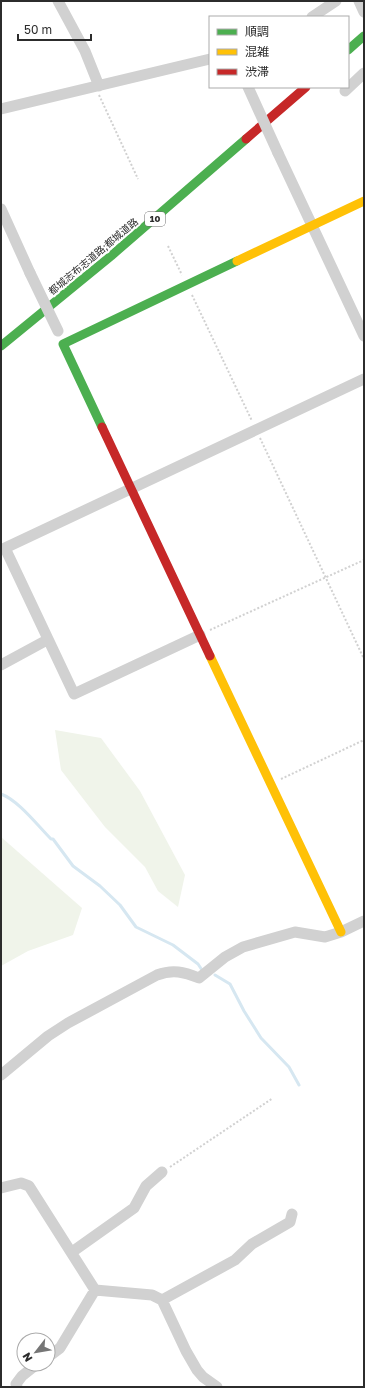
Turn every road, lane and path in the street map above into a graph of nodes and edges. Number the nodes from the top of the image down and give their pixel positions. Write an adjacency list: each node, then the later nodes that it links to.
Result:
1 (58, 1): 10 (street)
2 (336, 1): 5 (street)
3 (359, 1): 4 (street)
4 (364, 12)
5 (314, 16)
6 (364, 36): 7 (main road)
7 (349, 49)
8 (209, 59): 10 (street)
9 (364, 73): 11 (street)
10 (97, 86): 16 (street); 17 (path)
11 (349, 87)
12 (248, 88): 20 (street, bridge)
13 (305, 88): 25 (main road, 都城志布志道路;都城道路 / 10)
14 (348, 88): 15 (street)
15 (345, 91)
16 (1, 109)
17 (138, 179)
18 (364, 201): 20 (main road)
19 (1, 209): 24 (street, bridge)
20 (313, 224): 22 (main road); 23 (street)
21 (168, 246): 22 (path)
22 (187, 284): 24 (main road); 27 (path)
23 (364, 336)
24 (63, 344): 28 (main road)
25 (1, 346)
26 (364, 380): 27 (street)
27 (256, 431): 28 (street); 30 (path)
28 (131, 489): 31 (main road); 32 (street)
29 (364, 560): 30 (path)
30 (325, 578): 31 (path); 33 (path)
31 (200, 635): 32 (street); 36 (main road)
32 (47, 640): 34 (street)
33 (364, 659)
34 (1, 665)
35 (364, 740): 36 (path)
36 (271, 783): 38 (main road)
37 (364, 921): 38 (street)
38 (341, 932): 39 (street)
39 (1, 1075)
40 (273, 1098): 41 (path)
41 (162, 1172): 44 (street)
42 (1, 1188): 44 (street)
43 (292, 1214): 46 (street)
44 (72, 1252): 45 (street)
45 (95, 1290): 46 (street); 47 (street)
46 (162, 1300): 50 (street)
47 (56, 1351)
48 (27, 1372): 49 (street)
49 (17, 1387)
50 (217, 1387)

